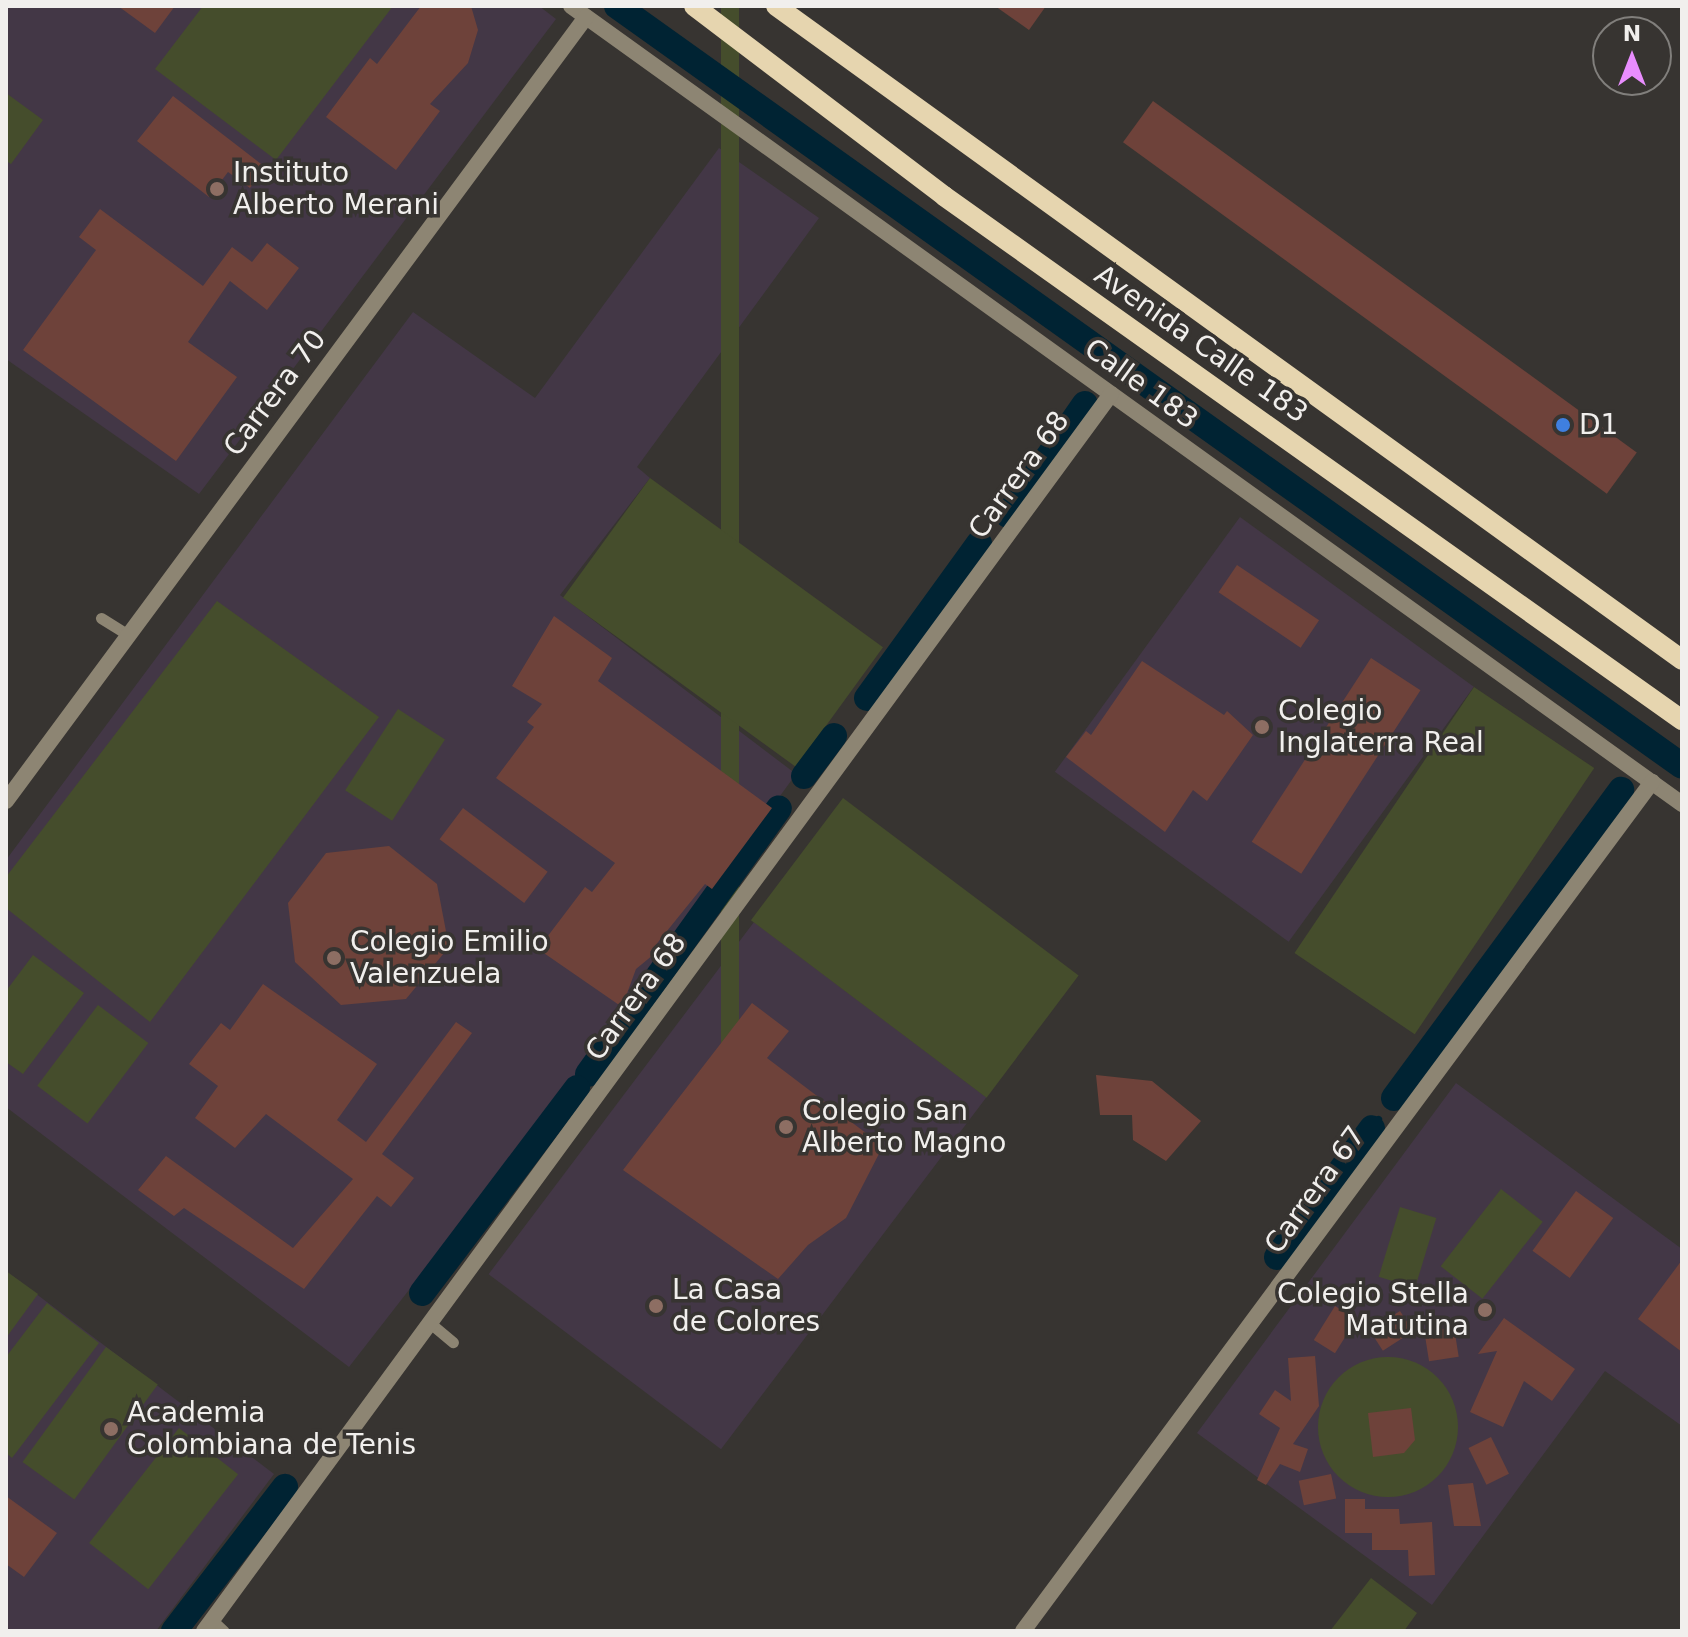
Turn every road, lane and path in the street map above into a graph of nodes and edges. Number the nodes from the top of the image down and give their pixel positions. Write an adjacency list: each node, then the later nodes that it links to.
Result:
1 (571, 6): 4 (street, Calle 183)
2 (694, 6): 9 (main road, Avenida Calle 183)
3 (776, 6): 8 (main road, Avenida Calle 183)
4 (586, 17): 5 (street, Calle 183); 7 (street, Carrera 70)
5 (1111, 394): 10 (street, Calle 183); 13 (street, Carrera 68)
6 (101, 618): 7 (lane)
7 (128, 635): 11 (street, Carrera 70)
8 (1682, 660)
9 (1682, 720)
10 (1652, 782): 12 (street, Calle 183); 16 (street, Carrera 67)
11 (6, 801)
12 (1682, 804)
13 (430, 1323): 14 (lane); 15 (street, Carrera 68)
14 (453, 1342)
15 (213, 1627)
16 (1023, 1631)

